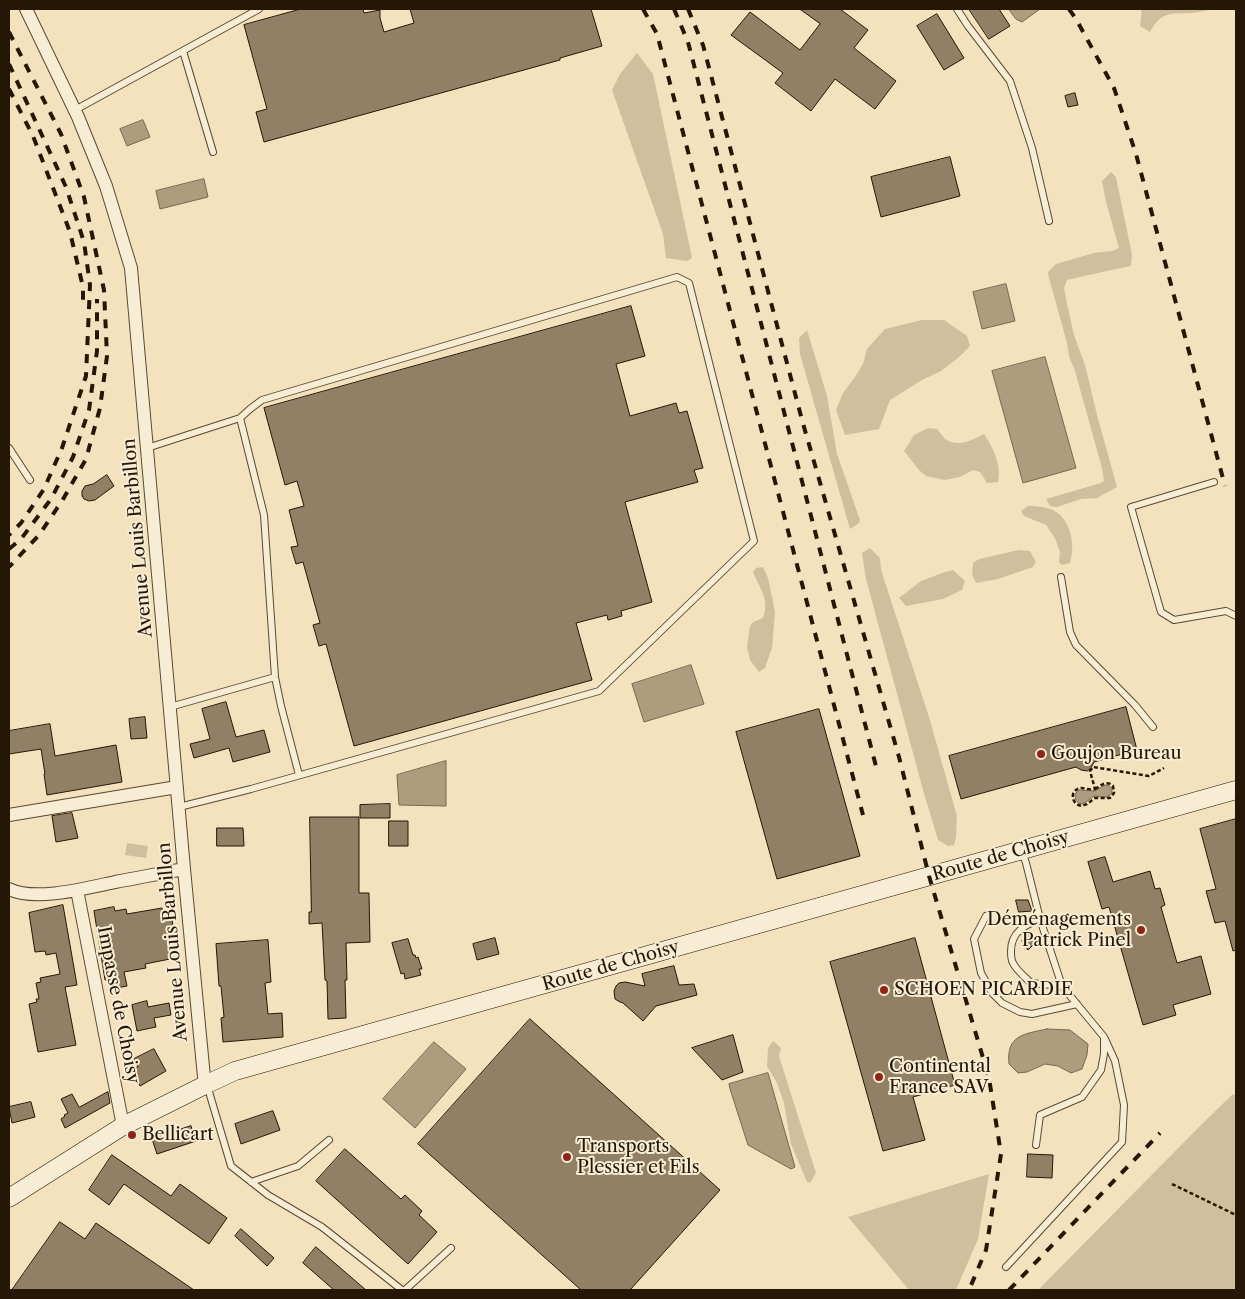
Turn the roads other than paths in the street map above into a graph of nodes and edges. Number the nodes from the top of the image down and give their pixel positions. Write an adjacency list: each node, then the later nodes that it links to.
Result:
1 (26, 9): 5 (street, Avenue Louis Barbillon)
2 (259, 9): 4 (lane)
3 (957, 9): 7 (lane)
4 (183, 51): 5 (lane); 6 (lane)
5 (75, 110): 10 (street, Avenue Louis Barbillon)
6 (213, 152)
7 (1050, 221)
8 (240, 418): 10 (lane); 15 (lane); 18 (lane)
9 (9, 448): 11 (lane)
10 (147, 448): 16 (street, Avenue Louis Barbillon)
11 (30, 480)
12 (1214, 482): 14 (lane)
13 (1061, 577): 17 (lane)
14 (1236, 616)
15 (275, 676): 16 (lane); 18 (lane)
16 (170, 707): 19 (street, Avenue Louis Barbillon)
17 (1153, 727)
18 (299, 775): 21 (lane)
19 (177, 787): 21 (street, Avenue Louis Barbillon); 22 (street)
20 (1236, 790): 23 (street, Route de Choisy)
21 (179, 807): 24 (street, Avenue Louis Barbillon)
22 (9, 815)
23 (1021, 850): 28 (lane); 32 (street, Route de Choisy)
24 (184, 868): 26 (street); 32 (street, Avenue Louis Barbillon)
25 (9, 889): 26 (street)
26 (77, 890): 33 (street, Impasse de Choisy)
27 (986, 916): 30 (lane)
28 (1040, 919): 29 (lane); 29 (lane)
29 (1062, 986): 30 (lane)
30 (1076, 1004): 31 (lane)
31 (1104, 1037): 35 (lane); 39 (lane)
32 (207, 1084): 33 (street, Route de Choisy); 36 (lane)
33 (123, 1126): 37 (street, Route de Choisy)
34 (329, 1140): 36 (lane)
35 (1036, 1145)
36 (251, 1182): 40 (lane)
37 (9, 1198)
38 (451, 1248): 40 (lane)
39 (1006, 1267)
40 (403, 1290)

